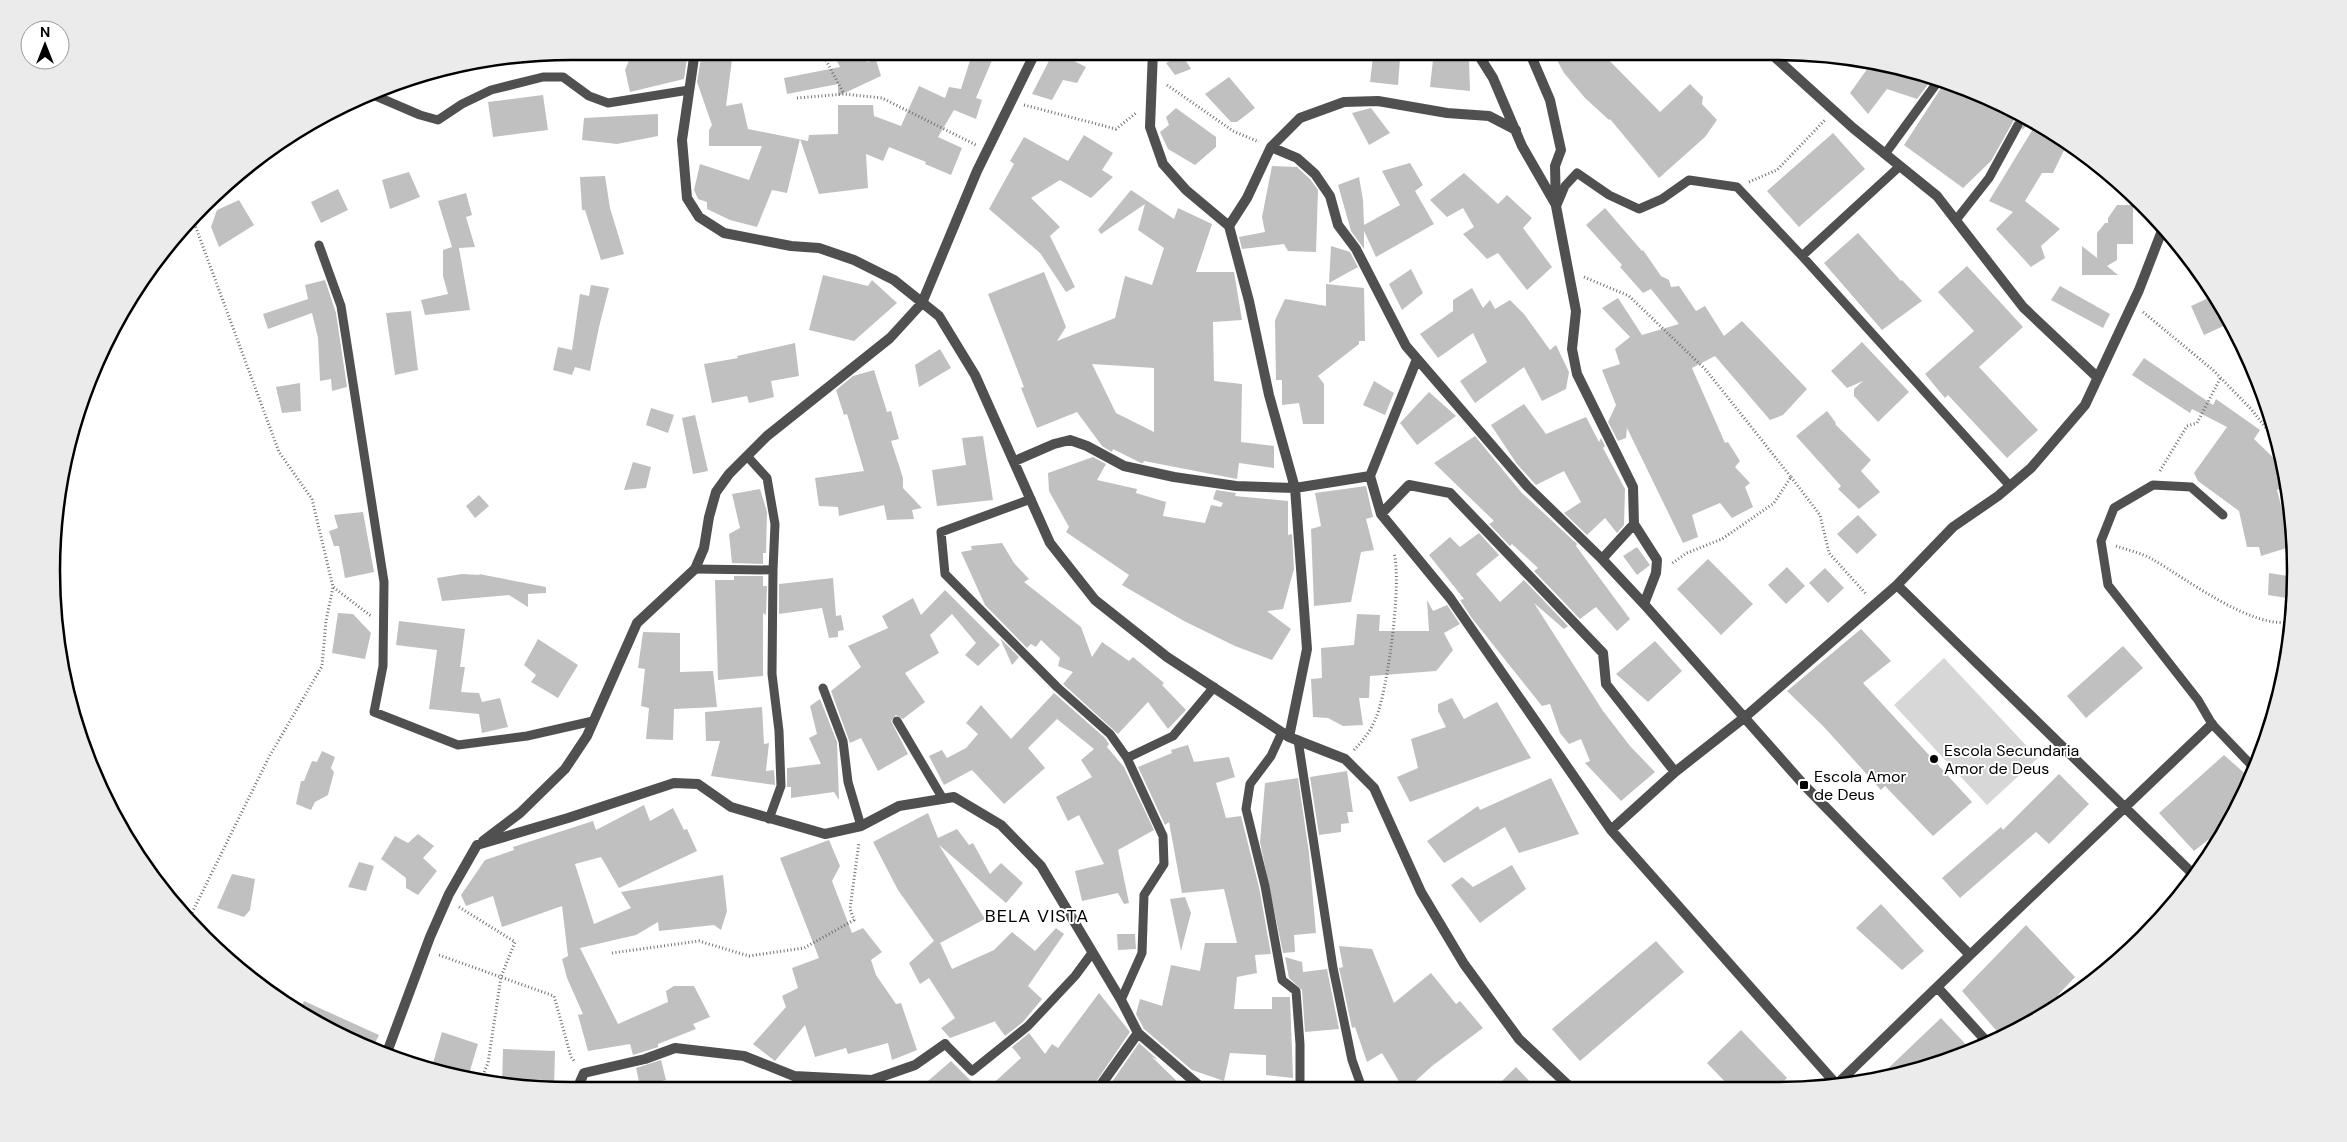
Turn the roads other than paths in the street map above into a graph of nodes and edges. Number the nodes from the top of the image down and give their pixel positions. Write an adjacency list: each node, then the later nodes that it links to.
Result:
1 (694, 60): 8 (street)
2 (1032, 60): 21 (street)
3 (1153, 60): 17 (street)
4 (1482, 60): 11 (street)
5 (1533, 60): 15 (street)
6 (1778, 60): 13 (street)
7 (1935, 85): 13 (lane)
8 (689, 90): 9 (lane); 21 (street)
9 (379, 97)
10 (2018, 125): 16 (lane)
11 (1516, 130): 12 (street); 15 (street)
12 (1271, 147): 17 (street); 22 (street)
13 (1885, 154): 14 (street)
14 (1900, 166): 16 (street); 20 (lane)
15 (1556, 206): 20 (lane); 32 (street)
16 (1956, 220): 23 (street)
17 (1229, 226): 28 (street)
18 (2160, 234): 23 (street)
19 (319, 245): 42 (lane)
20 (1802, 256): 27 (lane)
21 (922, 303): 24 (street); 25 (street)
22 (1417, 359): 26 (street); 33 (street)
23 (2097, 377): 27 (street)
24 (747, 456): 34 (street); 35 (lane)
25 (1015, 461): 28 (street); 29 (street)
26 (1370, 476): 28 (street); 30 (street)
27 (2010, 486): 36 (street)
28 (1296, 488): 44 (street)
29 (1031, 499): 38 (street); 45 (lane)
30 (1382, 514): 47 (street); 52 (street)
31 (2223, 515): 43 (lane)
32 (1634, 524): 33 (street); 37 (street)
33 (1602, 559): 37 (street)
34 (694, 569): 35 (lane); 42 (street)
35 (773, 570): 50 (lane)
36 (1897, 585): 40 (street); 49 (street)
37 (1644, 604): 40 (street)
38 (1214, 687): 44 (street); 45 (lane)
39 (823, 688): 51 (lane)
40 (1745, 717): 47 (street); 56 (street)
41 (897, 721): 48 (lane)
42 (594, 722): 53 (street)
43 (2212, 724): 46 (lane); 49 (street)
44 (1290, 736): 68 (lane); 69 (lane); 70 (street)
45 (1127, 758): 58 (lane)
46 (2249, 763)
47 (1675, 772): 52 (street)
48 (943, 799): 51 (street); 55 (street)
49 (2124, 807): 54 (street); 56 (street)
50 (769, 819): 51 (street); 53 (street)
51 (861, 826)
52 (1611, 830): 64 (street)
53 (477, 845): 62 (street)
54 (2189, 871)
55 (1092, 954): 58 (street); 61 (lane)
56 (1970, 955): 57 (street)
57 (1938, 988): 60 (street); 63 (street)
58 (1120, 1000): 59 (street)
59 (1138, 1033): 66 (street); 67 (street)
60 (1983, 1038)
61 (945, 1044): 65 (street)
62 (389, 1048)
63 (1846, 1077)
64 (1831, 1079)
65 (580, 1082)
66 (1103, 1082)
67 (1196, 1082)
68 (1300, 1082)
69 (1360, 1082)
70 (1565, 1082)

